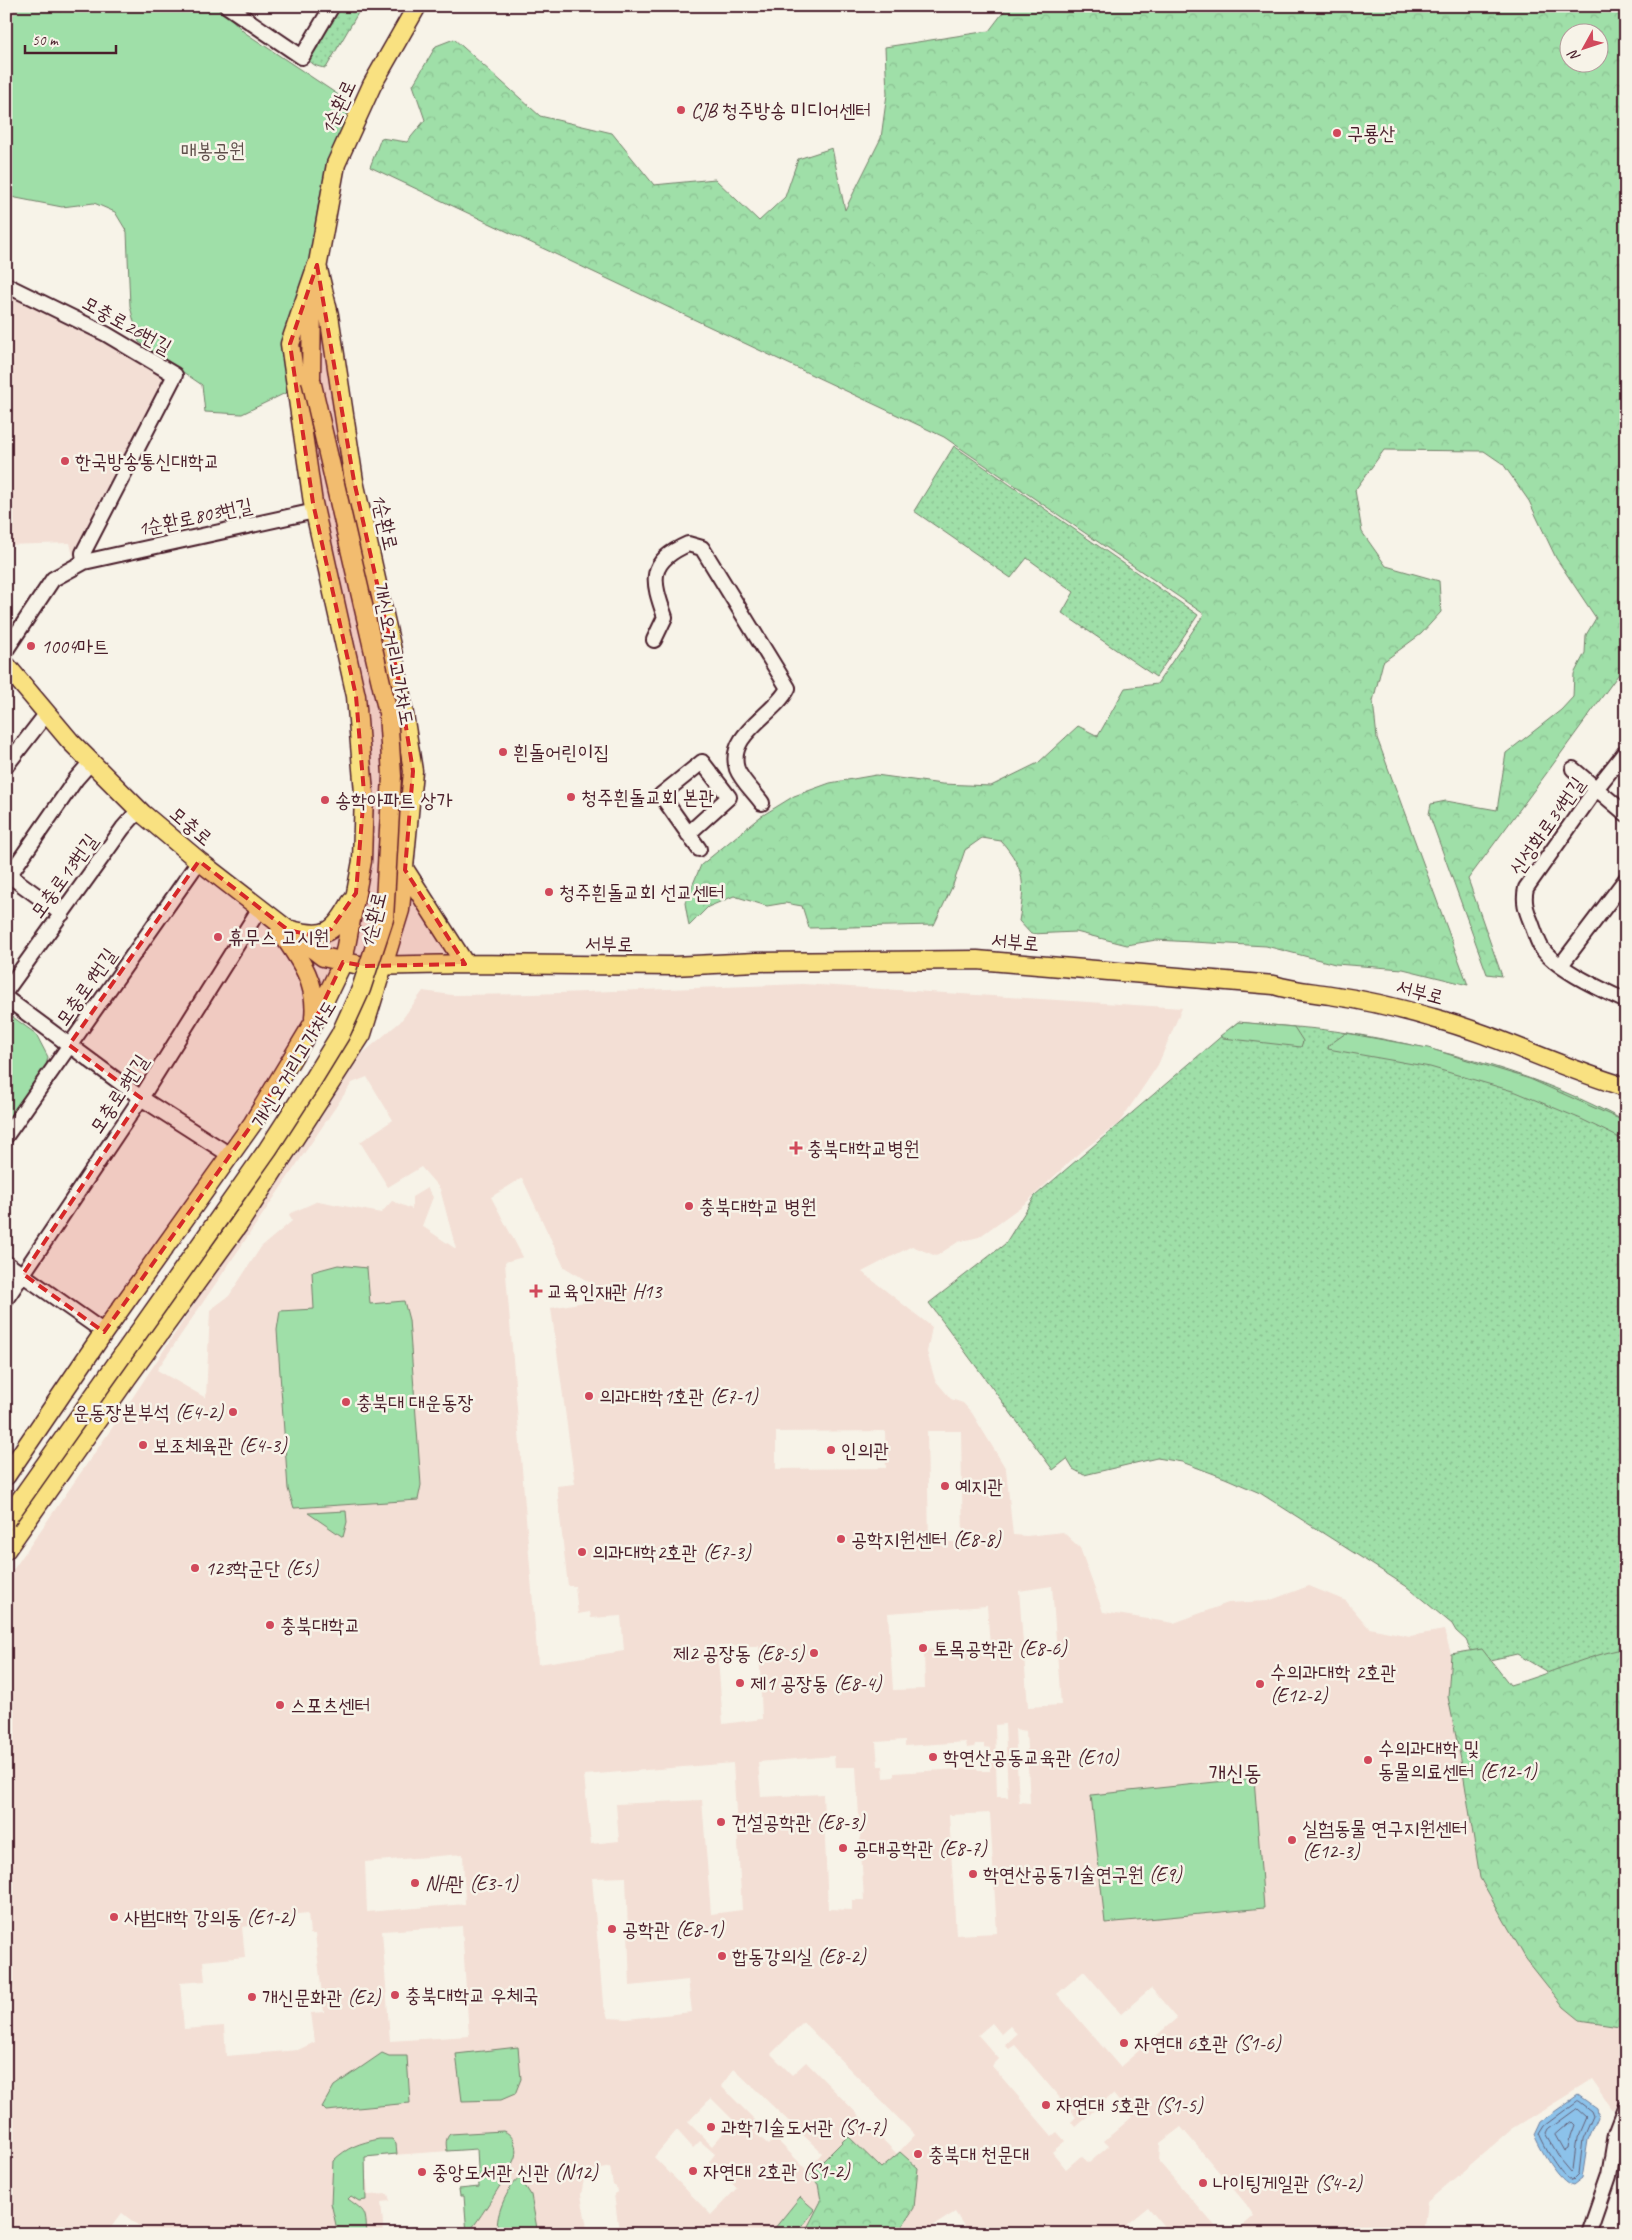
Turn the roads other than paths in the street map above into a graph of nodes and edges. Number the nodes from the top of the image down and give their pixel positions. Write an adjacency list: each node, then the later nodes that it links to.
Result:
1 (227, 6): 4 (street)
2 (332, 6): 4 (street)
3 (417, 6): 5 (main road, 1순환로)
4 (246, 12)
5 (317, 265): 7 (main road, 1순환로); 8 (main road); 25 (main road, 1순환로)
6 (6, 285): 9 (street, 모충로26번길)
7 (311, 380): 50 (main road, 개신오거리고가차도, bridge)
8 (315, 511): 9 (street, 1순환로803번길); 28 (main road)
9 (84, 562): 11 (street)
10 (654, 640): 19 (street)
11 (6, 650)
12 (6, 665): 13 (main road, 모충로)
13 (47, 713): 15 (main road, 모충로); 16 (street)
14 (1626, 751): 18 (street, 신성화로34번길)
15 (91, 762): 20 (main road, 모충로); 26 (street)
16 (6, 766)
17 (1573, 770): 18 (street)
18 (1596, 789): 21 (street); 34 (street, 신성화로34번길)
19 (762, 803)
20 (139, 810): 24 (main road, 모충로); 30 (street, 모충로13번길)
21 (1626, 814)
22 (688, 834): 22 (street); 23 (street)
23 (699, 849)
24 (199, 861): 29 (main road, 모충로); 40 (street, 모충로9번길)
25 (405, 870): 33 (main road); 35 (main road, 1순환로)
26 (7, 876): 30 (street)
27 (1626, 879): 34 (street)
28 (356, 893): 31 (main road); 32 (main road)
29 (260, 908): 31 (main road, 모충로); 39 (main road); 42 (street, 모충로3번길)
30 (62, 914): 36 (street, 모충로13번길)
31 (288, 930): 32 (main road, 모충로)
32 (343, 962): 35 (main road, 모충로); 39 (main road)
33 (465, 964): 35 (main road, 서부로); 41 (main road, 서부로)
34 (1561, 965): 38 (street, 신성화로34번길)
35 (384, 966): 51 (main road, 1순환로)
36 (6, 991)
37 (6, 998): 40 (street)
38 (1626, 1001)
39 (314, 1022): 44 (main road)
40 (69, 1045): 42 (street); 43 (street, 모충로9번길)
41 (1626, 1087)
42 (141, 1098): 44 (street); 46 (street, 모충로3번길)
43 (6, 1136)
44 (230, 1156): 48 (main road)
45 (6, 1263): 46 (street)
46 (23, 1274): 47 (street, 모충로3번길); 48 (street)
47 (6, 1298)
48 (104, 1332): 49 (main road)
49 (6, 1476)
50 (6, 1520)
51 (6, 1550)
52 (1626, 2107): 53 (street)
53 (1589, 2234)

